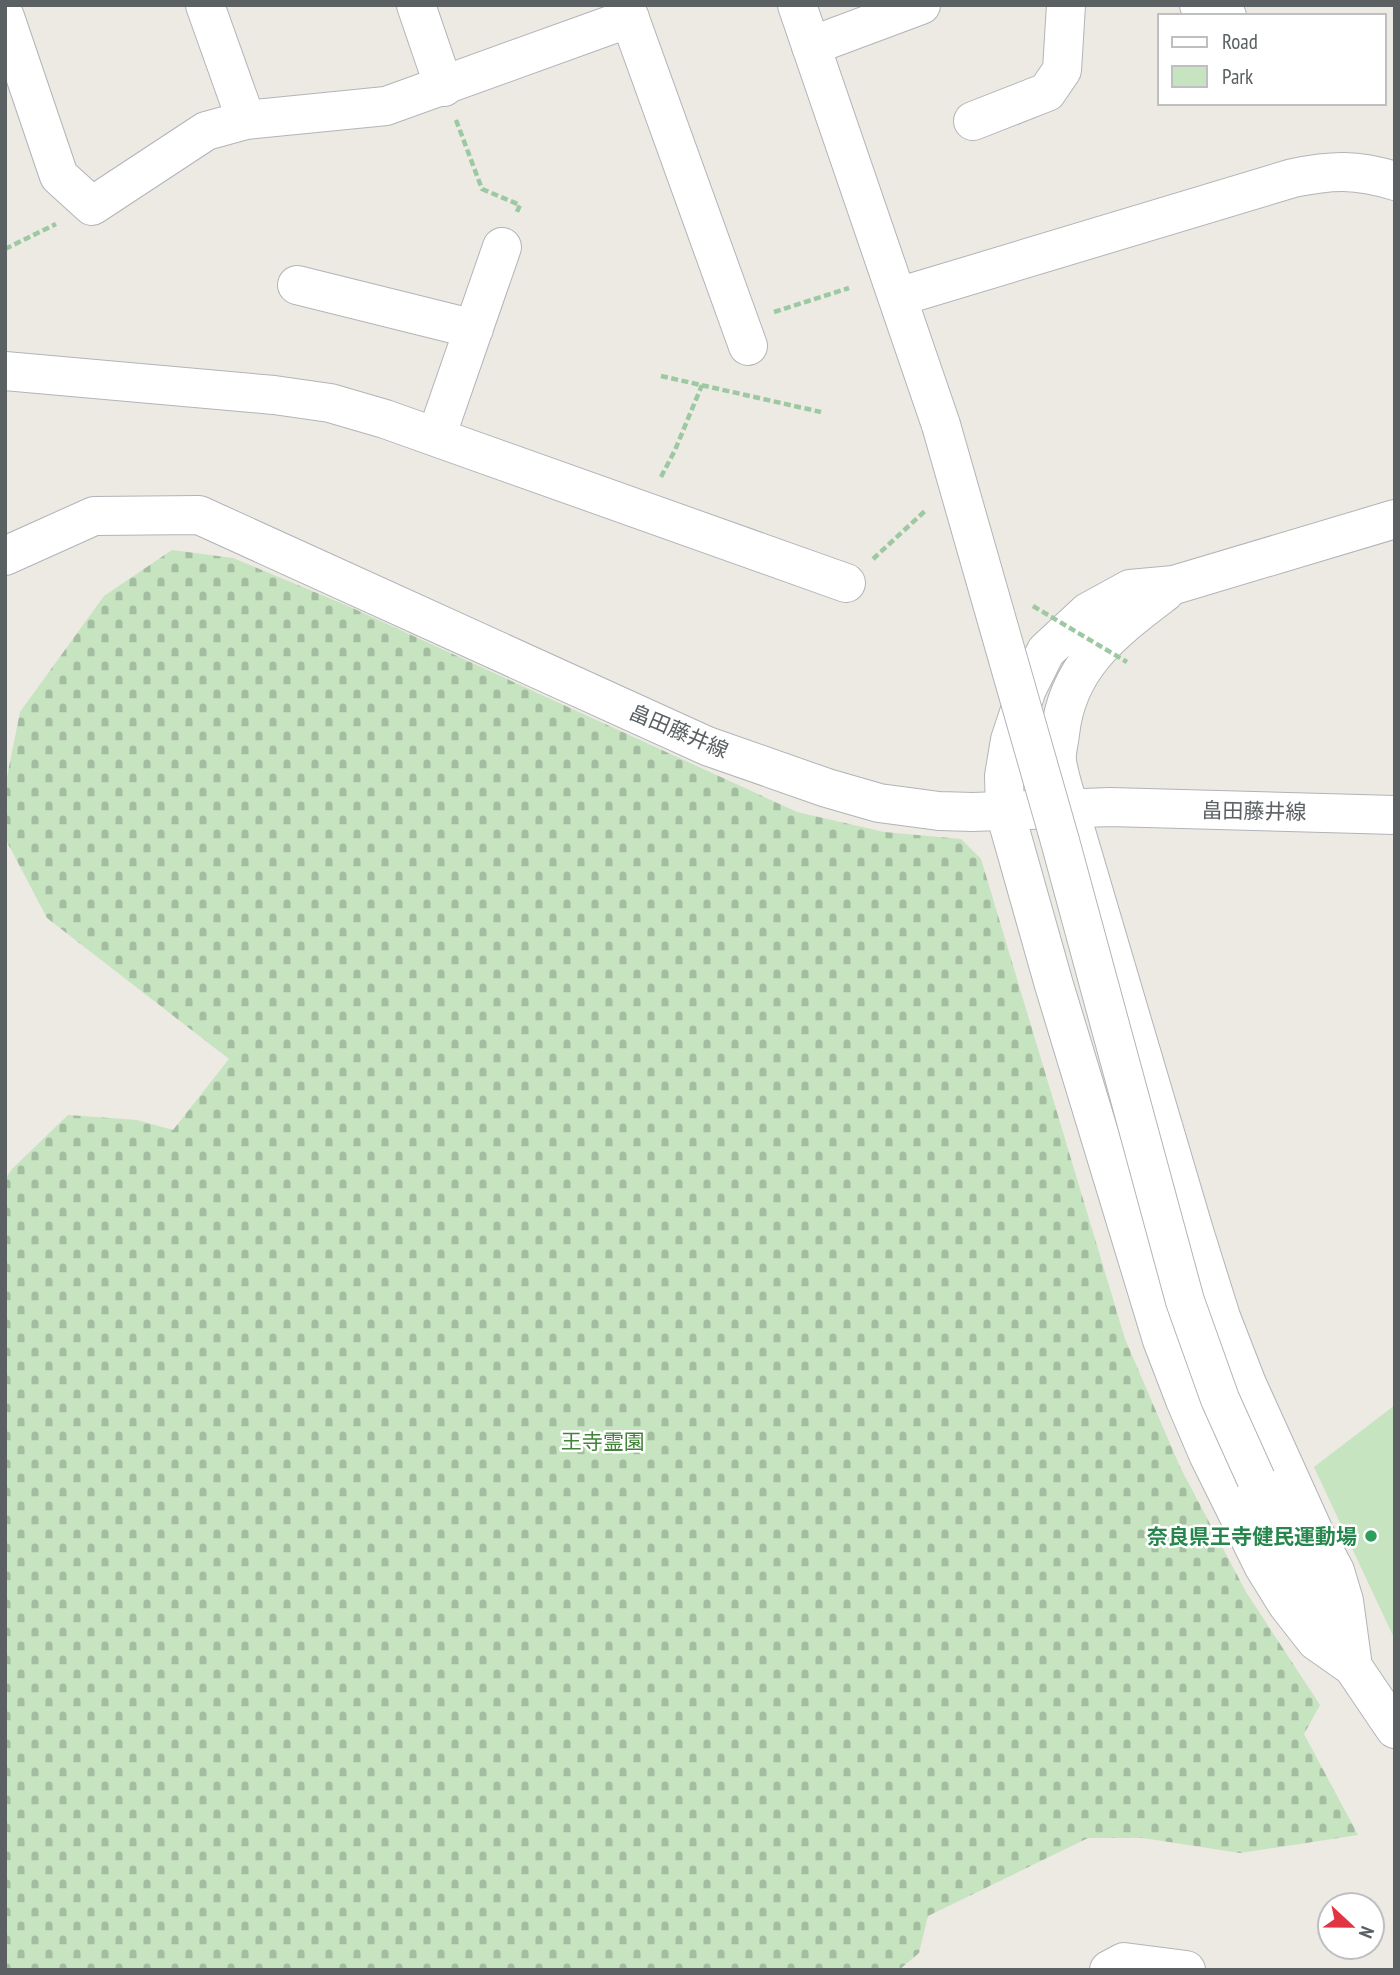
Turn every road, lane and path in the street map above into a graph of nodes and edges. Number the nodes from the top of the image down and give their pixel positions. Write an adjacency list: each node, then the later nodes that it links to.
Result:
1 (205, 5): 12 (street)
2 (416, 5): 11 (street)
3 (797, 5): 10 (street)
4 (921, 5): 10 (street)
5 (1066, 5): 13 (street)
6 (1199, 5): 8 (street)
7 (628, 12): 11 (street); 23 (street)
8 (1222, 14)
9 (5, 18): 16 (street)
10 (811, 46): 21 (street)
11 (444, 87): 12 (street); 15 (path)
12 (246, 120): 16 (street)
13 (973, 121)
14 (1395, 181): 21 (street)
15 (482, 189)
16 (92, 206): 18 (path)
17 (502, 247): 22 (street)
18 (5, 249)
19 (297, 285): 22 (street)
20 (849, 288): 23 (path)
21 (898, 297): 40 (street, bridge)
22 (474, 329): 28 (street)
23 (744, 334)
24 (5, 371): 28 (street)
25 (661, 376): 26 (path)
26 (702, 385): 27 (path); 29 (path)
27 (821, 412)
28 (436, 437): 33 (street)
29 (676, 450)
30 (925, 512): 33 (path)
31 (1395, 519): 34 (street)
32 (5, 555): 38 (street, 畠田藤井線)
33 (846, 583)
34 (1174, 584): 37 (street); 38 (street)
35 (1029, 604): 36 (path, bridge)
36 (1127, 662)
37 (1069, 808): 38 (street, 畠田藤井線); 39 (street, 畠田藤井線); 40 (street)
38 (1005, 812): 40 (street)
39 (1395, 815)
40 (1353, 1667): 41 (street)
41 (1395, 1729)
42 (1108, 1970): 43 (street)
43 (1186, 1970)

